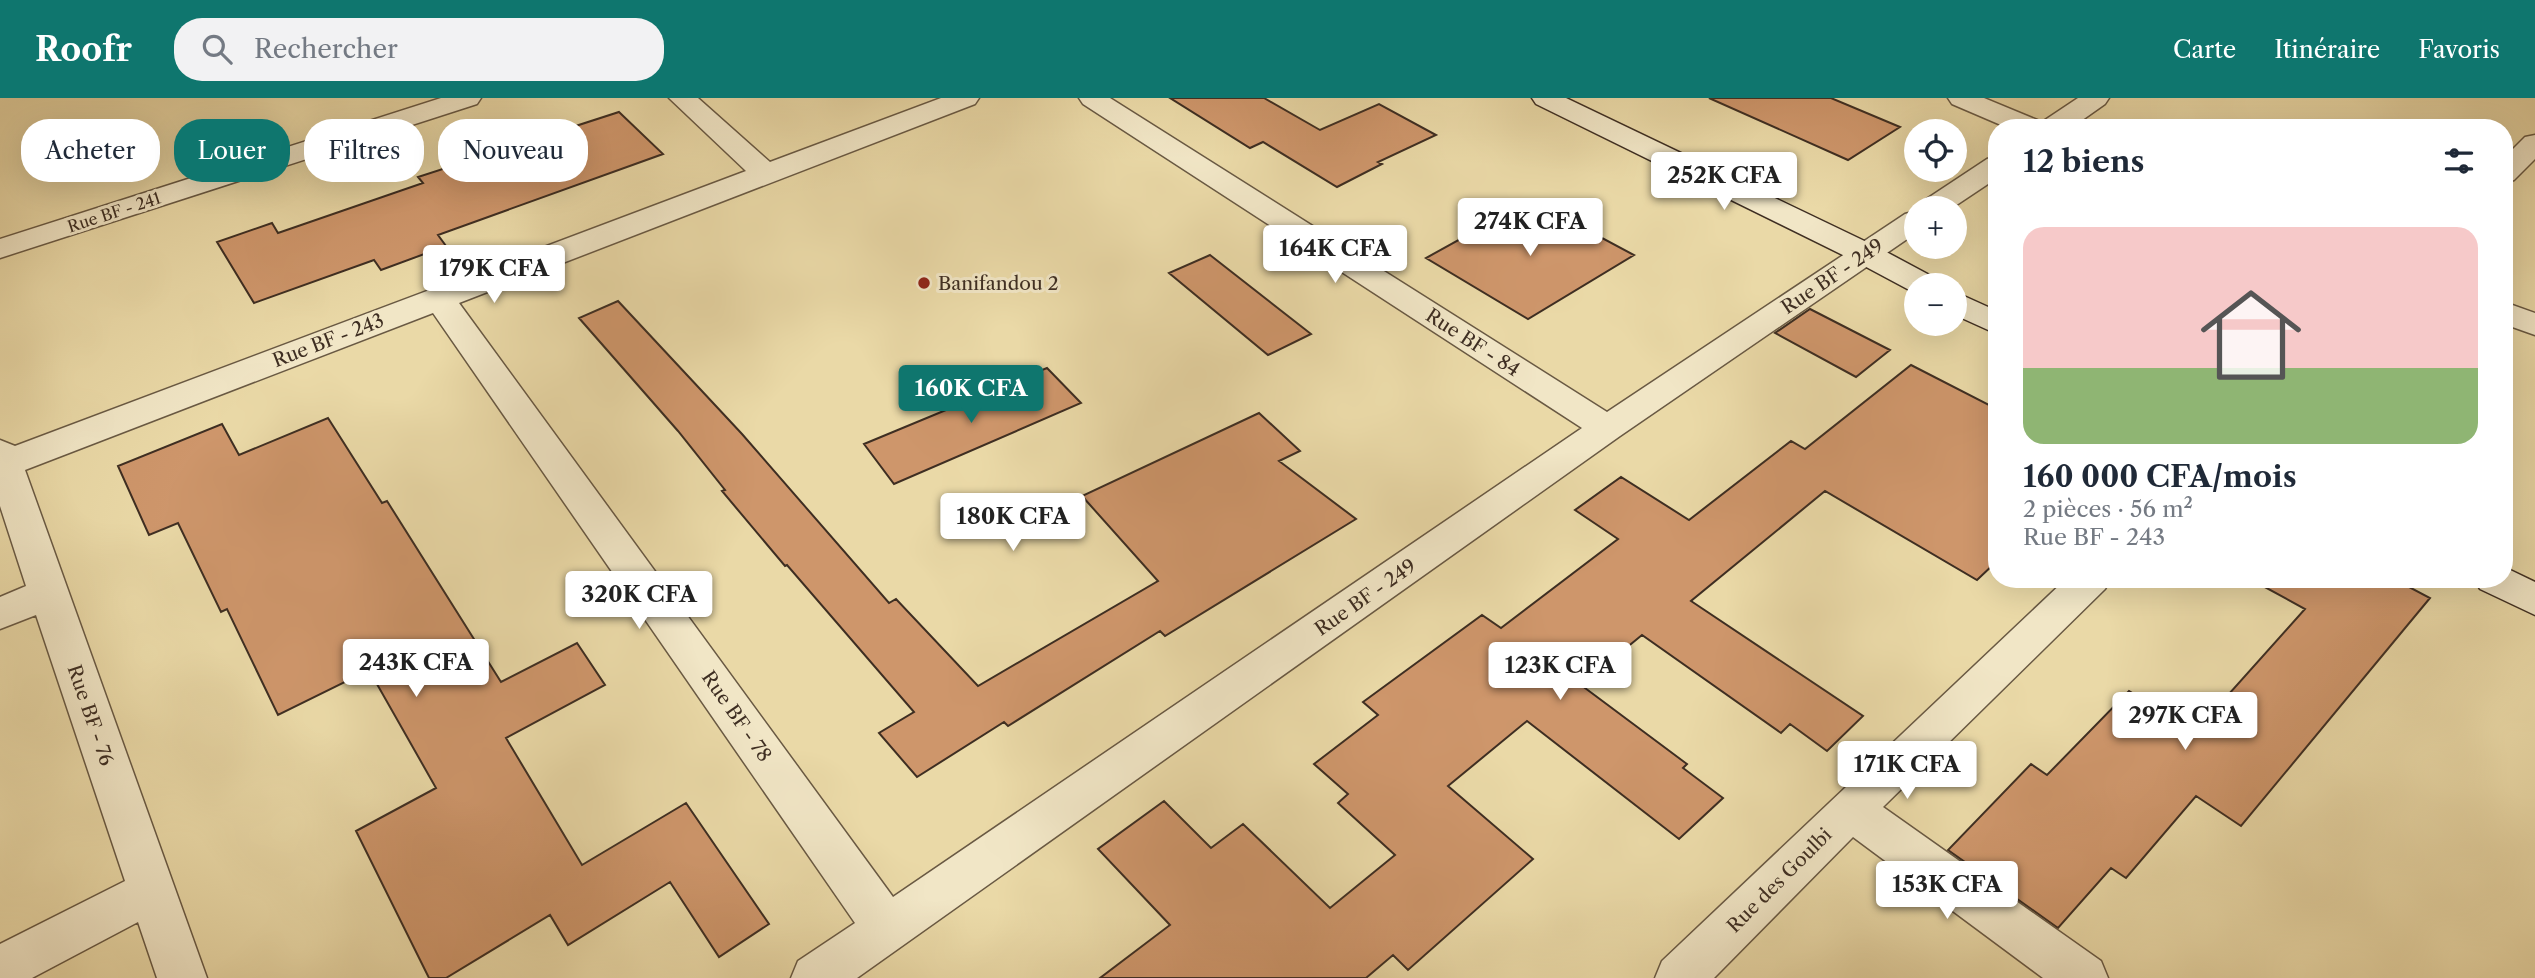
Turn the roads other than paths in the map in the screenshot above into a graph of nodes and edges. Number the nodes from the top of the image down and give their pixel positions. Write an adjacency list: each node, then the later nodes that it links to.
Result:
1 (468, 98): 14 (street, Rue BF - 241)
2 (682, 98): 11 (street)
3 (966, 98): 11 (street, Rue BF - 243)
4 (1092, 98): 22 (street, Rue BF - 84)
5 (1545, 98): 15 (street)
6 (1961, 98): 8 (street)
7 (2096, 98): 9 (street)
8 (2011, 119)
9 (2065, 119)
10 (1988, 171): 12 (street)
11 (766, 174): 17 (street, Rue BF - 243)
12 (1951, 196)
13 (1904, 228): 15 (street, Rue BF - 249)
14 (0, 249)
15 (1866, 254): 16 (street); 22 (street, Rue BF - 249)
16 (1904, 274)
17 (439, 298): 23 (street, Rue BF - 243); 31 (street, Rue BF - 78)
18 (1967, 308): 20 (street)
19 (2513, 316): 21 (street)
20 (1988, 319)
21 (2535, 325)
22 (1607, 428): 31 (street, Rue BF - 249)
23 (2, 458): 26 (street, Rue BF - 76)
24 (2082, 588): 29 (street, Rue des Goulbi)
25 (2512, 588): 27 (street)
26 (48, 593): 28 (street); 30 (street, Rue BF - 76)
27 (2535, 600)
28 (0, 614)
29 (1851, 809): 35 (street, Rue des Goulbi); 36 (street)
30 (152, 891): 32 (street); 33 (street, Rue BF - 76)
31 (888, 929): 34 (street, Rue BF - 249)
32 (0, 969)
33 (181, 978)
34 (816, 978)
35 (1680, 978)
36 (2083, 978)

